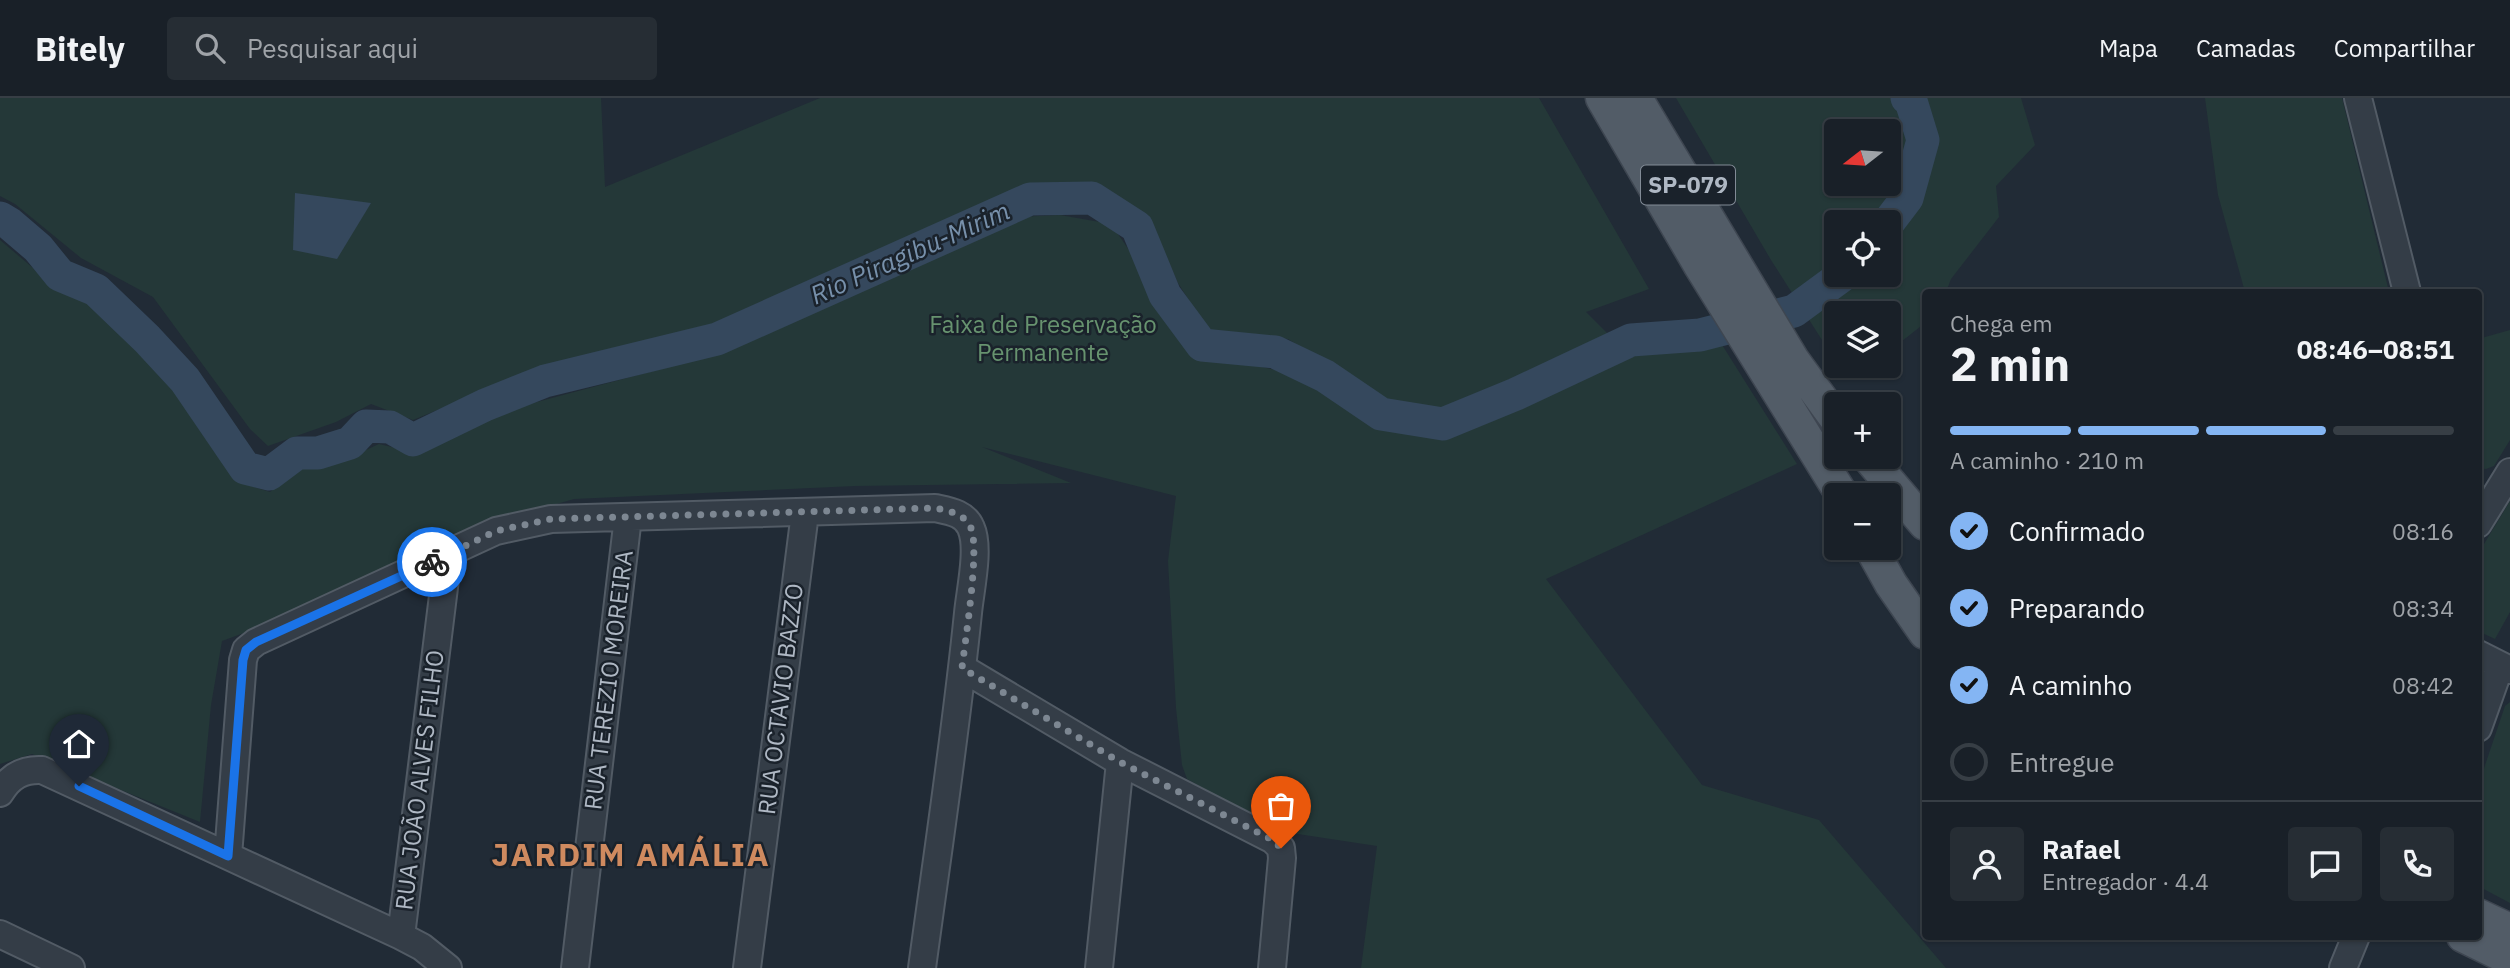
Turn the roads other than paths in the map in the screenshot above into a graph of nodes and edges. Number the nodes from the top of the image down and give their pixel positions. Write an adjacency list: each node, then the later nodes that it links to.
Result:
1 (1602, 98): 5 (main road, SP-079)
2 (1636, 98): 5 (main road, SP-079)
3 (2358, 98): 4 (street)
4 (2406, 289)
5 (1778, 365): 6 (main road, SP-079); 9 (main road, SP-079)
6 (1824, 408)
7 (1878, 469): 14 (main road)
8 (2510, 472): 10 (street); 13 (street)
9 (1836, 483)
10 (2482, 487)
11 (805, 513): 12 (street); 21 (street); 36 (street, RUA OCTAVIO BAZZO)
12 (628, 517): 15 (street); 35 (street, RUA TEREZIO MOREIRA)
13 (2482, 518)
14 (1922, 520)
15 (447, 555): 17 (street); 18 (street, RUA JOÃO ALVES FILHO)
16 (1878, 560): 19 (main road)
17 (396, 578): 18 (street, RUA JOÃO ALVES FILHO); 25 (street)
18 (439, 623): 29 (street, RUA JOÃO ALVES FILHO)
19 (1922, 629)
20 (2496, 663): 22 (street)
21 (962, 668): 23 (street); 37 (street)
22 (2482, 714)
23 (1120, 762): 38 (street); 39 (street)
24 (9, 783): 25 (street)
25 (228, 856): 29 (street)
26 (2482, 917): 27 (main road)
27 (2510, 930)
28 (0, 934): 33 (street)
29 (401, 936): 34 (street)
30 (2354, 940): 40 (street)
31 (2471, 940): 32 (main road)
32 (2510, 960)
33 (71, 968)
34 (447, 968)
35 (575, 968)
36 (747, 968)
37 (922, 968)
38 (1099, 968)
39 (1272, 968)
40 (2343, 968)

